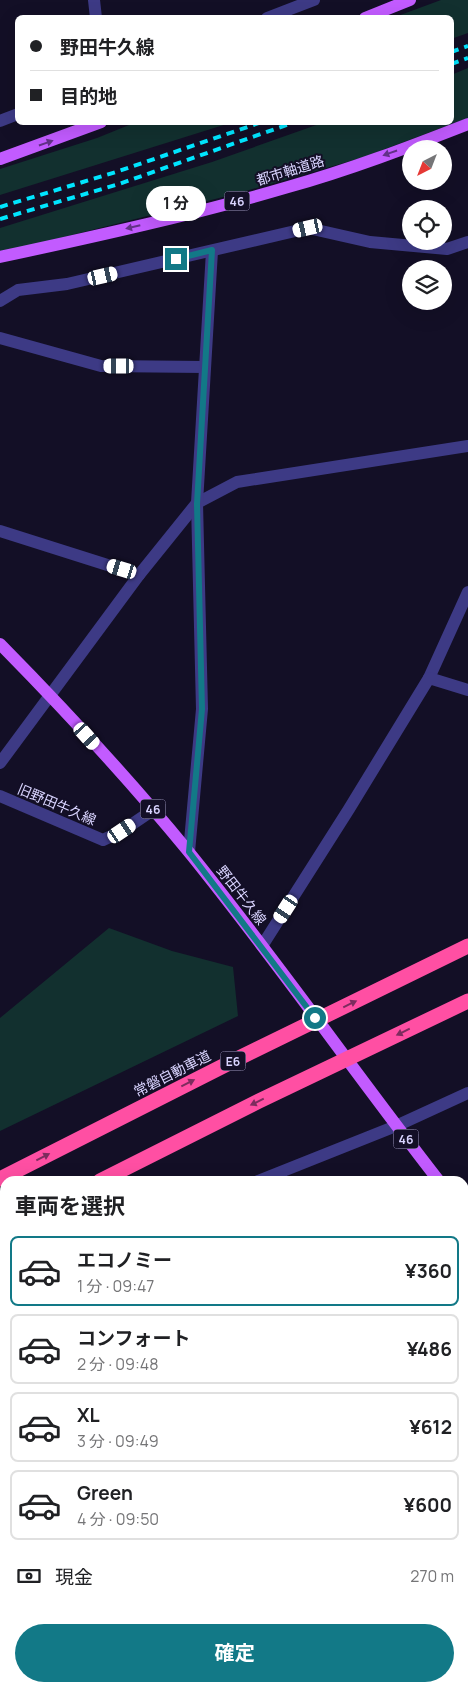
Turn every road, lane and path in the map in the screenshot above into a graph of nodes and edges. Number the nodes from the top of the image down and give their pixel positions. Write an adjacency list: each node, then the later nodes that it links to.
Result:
1 (94, 0): 4 (street)
2 (314, 0): 5 (street)
3 (410, 0): 6 (main road)
4 (96, 15)
5 (275, 15)
6 (372, 15)
7 (15, 115): 8 (street)
8 (0, 121)
9 (468, 124): 14 (main road, 都市軸道路 / 46, one-way to 14)
10 (94, 125): 11 (main road, one-way to 10)
11 (0, 159)
12 (468, 242): 13 (street)
13 (212, 250): 15 (street); 17 (street)
14 (0, 258)
15 (0, 301)
16 (0, 338): 17 (street)
17 (205, 367): 19 (street)
18 (468, 446): 19 (street)
19 (197, 504): 21 (street); 30 (street)
20 (0, 531): 21 (street)
21 (139, 575): 26 (street)
22 (468, 592): 24 (street)
23 (0, 644): 26 (main road, 野田牛久線 / 46)
24 (429, 678): 25 (street); 31 (street)
25 (468, 690)
26 (50, 695): 27 (street); 29 (main road, 野田牛久線 / 46)
27 (0, 762)
28 (0, 796): 29 (street, 旧野田牛久線)
29 (153, 810): 30 (main road, 野田牛久線 / 46)
30 (189, 852): 31 (main road, 野田牛久線 / 46)
31 (262, 946): 35 (main road, 野田牛久線 / 46)
32 (468, 946): 36 (highway, 常磐自動車道 / E6, one-way to 32)
33 (468, 1001): 37 (highway, one-way to 37)
34 (468, 1092): 35 (street)
35 (396, 1126): 38 (street); 39 (main road, 野田牛久線 / 46)
36 (6, 1176)
37 (110, 1176)
38 (271, 1176)
39 (435, 1176)

